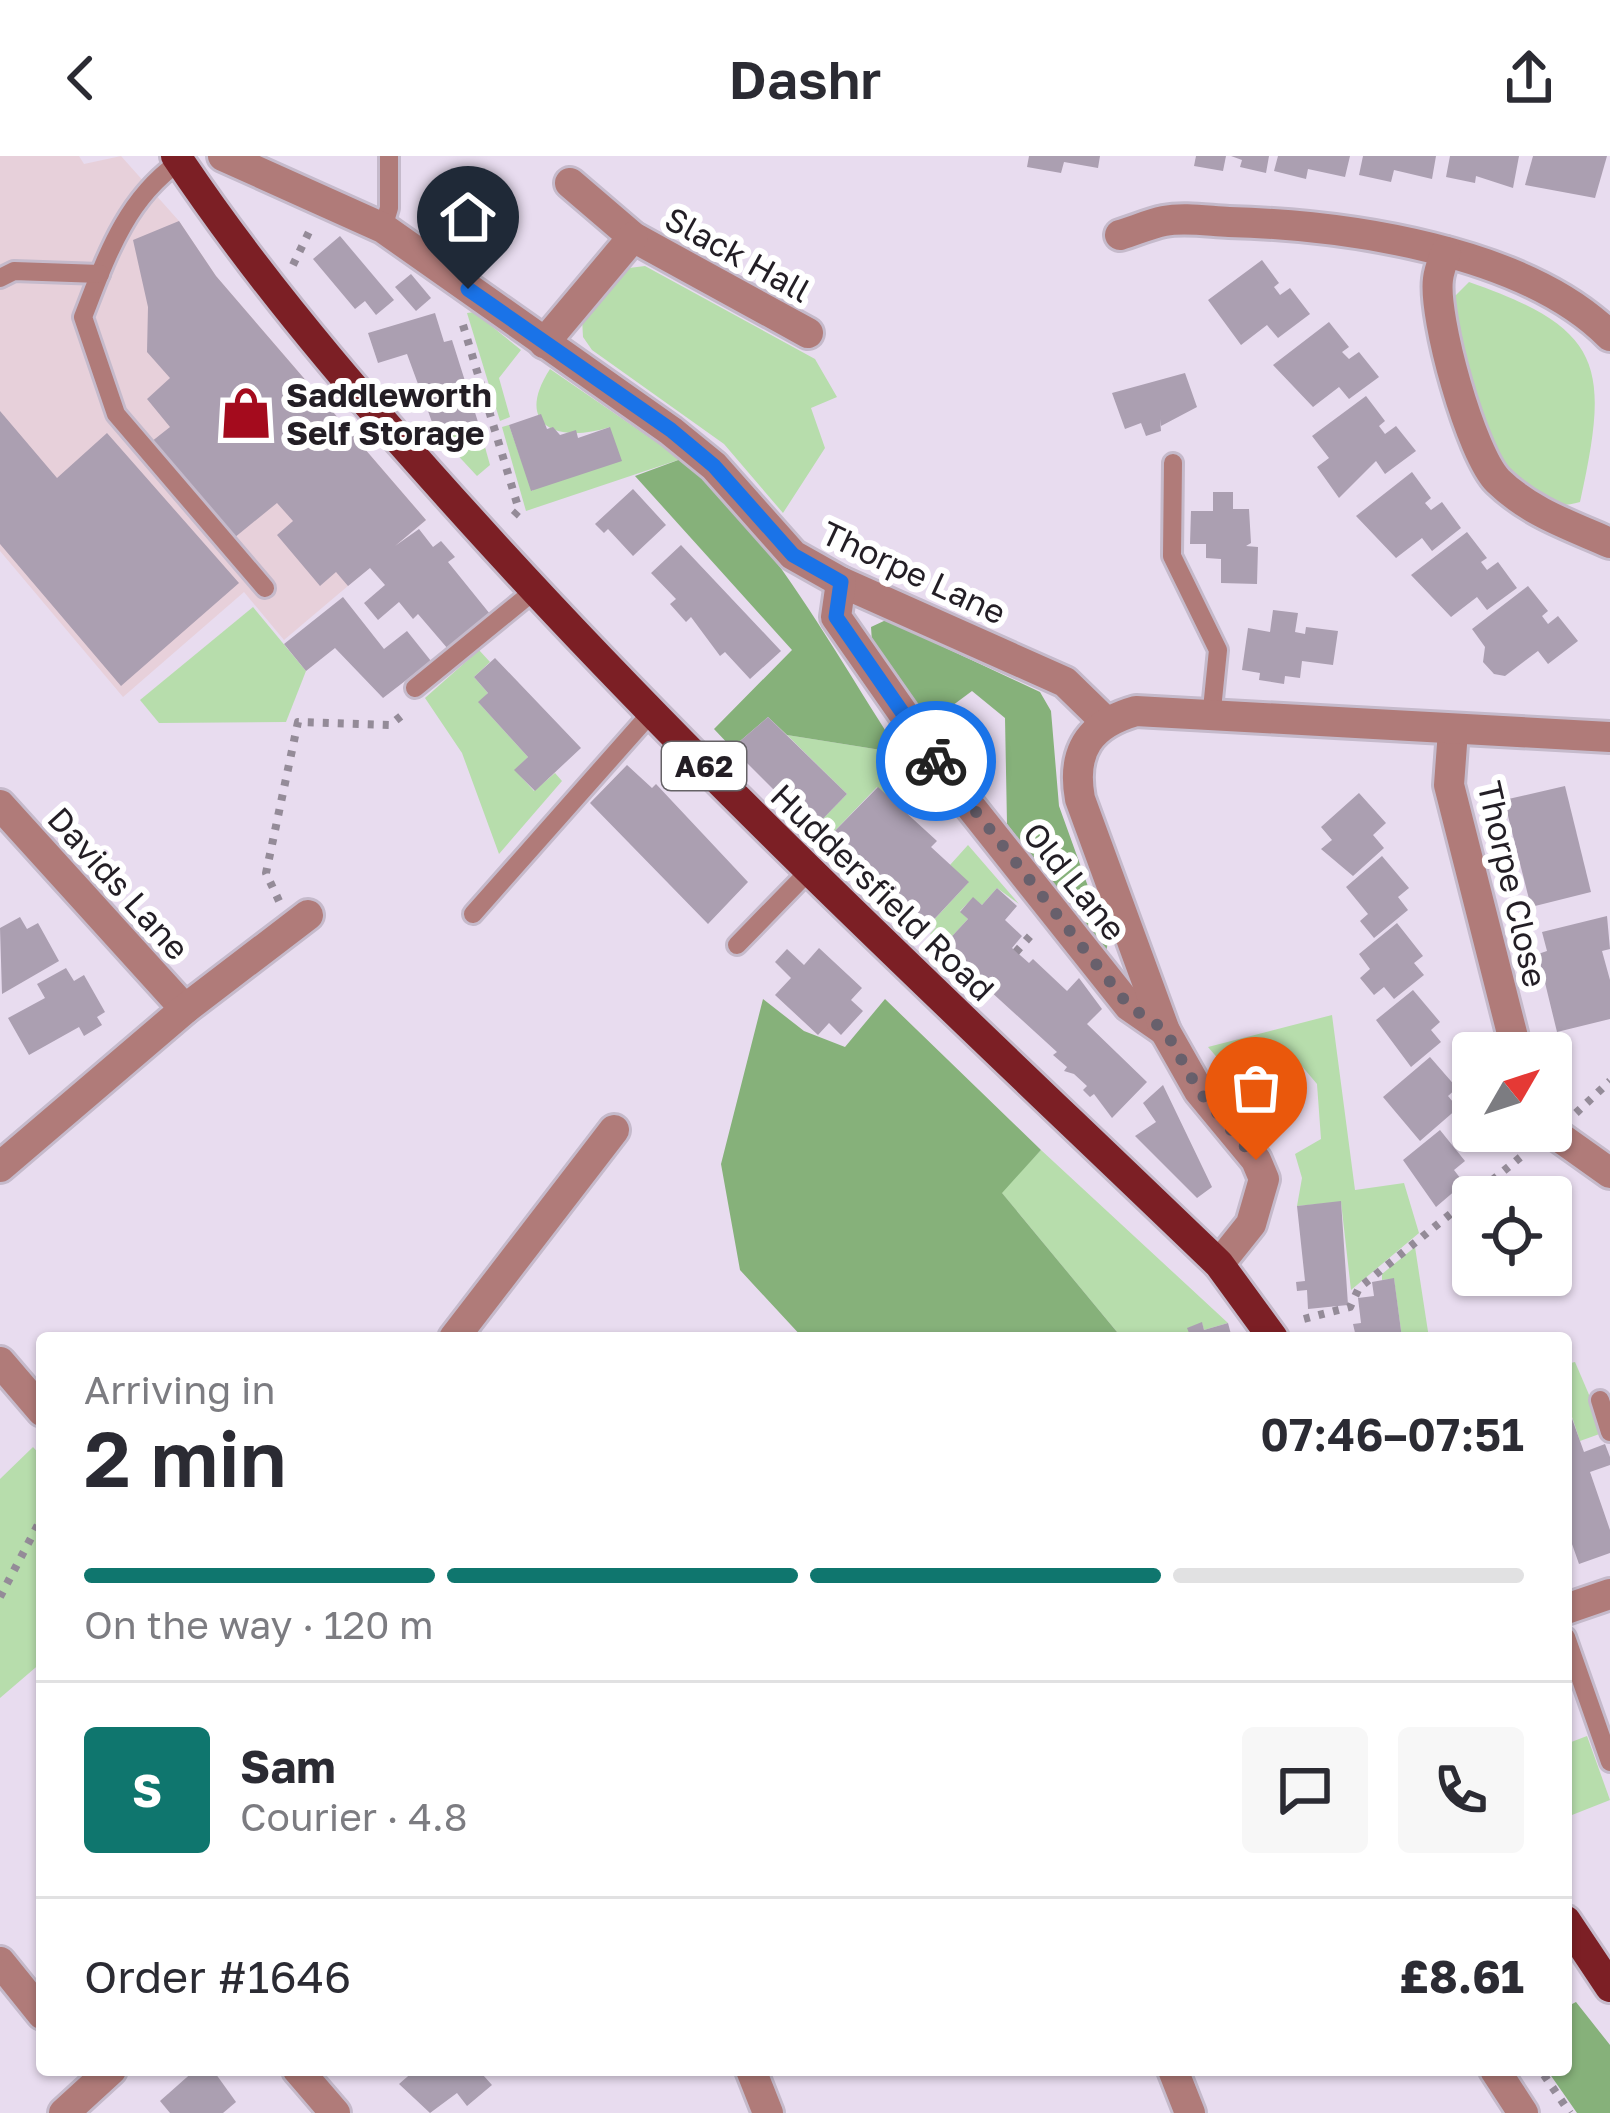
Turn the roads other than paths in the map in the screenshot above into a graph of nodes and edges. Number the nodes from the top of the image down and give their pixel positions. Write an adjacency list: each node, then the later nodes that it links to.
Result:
1 (223, 156): 5 (street, Thorpe Lane)
2 (389, 156): 5 (lane)
3 (181, 158): 9 (lane); 18 (main road, Huddersfield Road / A62)
4 (570, 183): 7 (street, Slack Hall)
5 (382, 228): 13 (street, Thorpe Lane)
6 (1120, 235): 8 (street)
7 (633, 237): 11 (street, Slack Hall); 13 (street, Slack Hall)
8 (1446, 252): 12 (street); 15 (street)
9 (100, 274): 10 (lane); 17 (lane)
10 (0, 278)
11 (808, 333)
12 (1610, 336)
13 (544, 343): 16 (street, Thorpe Lane)
14 (1173, 463): 21 (lane)
15 (1610, 543)
16 (841, 582): 22 (street, Thorpe Lane); 31 (street, Old Lane)
17 (265, 588)
18 (535, 590): 19 (lane); 20 (main road, Huddersfield Road / A62)
19 (415, 688)
20 (651, 713): 26 (main road, Huddersfield Road / A62); 27 (lane)
21 (1211, 719): 22 (street); 23 (street)
22 (1104, 720): 31 (street, Old Lane)
23 (1453, 731): 24 (street); 32 (street, Thorpe Close)
24 (1610, 737)
25 (0, 805): 30 (street, Davids Lane)
26 (809, 871): 29 (lane); 37 (main road, Huddersfield Road / A62)
27 (473, 914)
28 (299, 923): 30 (street, Davids Lane)
29 (737, 945)
30 (185, 1010): 35 (street, Davids Lane)
31 (1165, 1030): 37 (street, Old Lane)
32 (1511, 1032)
33 (614, 1130): 38 (street)
34 (1572, 1146): 36 (street)
35 (0, 1167)
36 (1610, 1173)
37 (1219, 1264): 39 (main road, Huddersfield Road / A62)
38 (459, 1332)
39 (1269, 1332)
40 (0, 1362): 42 (street)
41 (1600, 1400): 43 (lane)
42 (36, 1404)
43 (1610, 1432)
44 (1610, 1594): 45 (street)
45 (1572, 1607)
46 (1572, 1654): 47 (lane)
47 (1610, 1762)
48 (1572, 1931): 50 (main road)
49 (0, 1962): 51 (street)
50 (1610, 1987)
51 (36, 2007)
52 (97, 2076): 57 (street)
53 (303, 2076): 58 (street)
54 (753, 2076): 59 (street)
55 (1175, 2076): 60 (street)
56 (1499, 2076): 61 (street)
57 (64, 2113)
58 (335, 2113)
59 (768, 2113)
60 (1190, 2113)
61 (1523, 2113)

